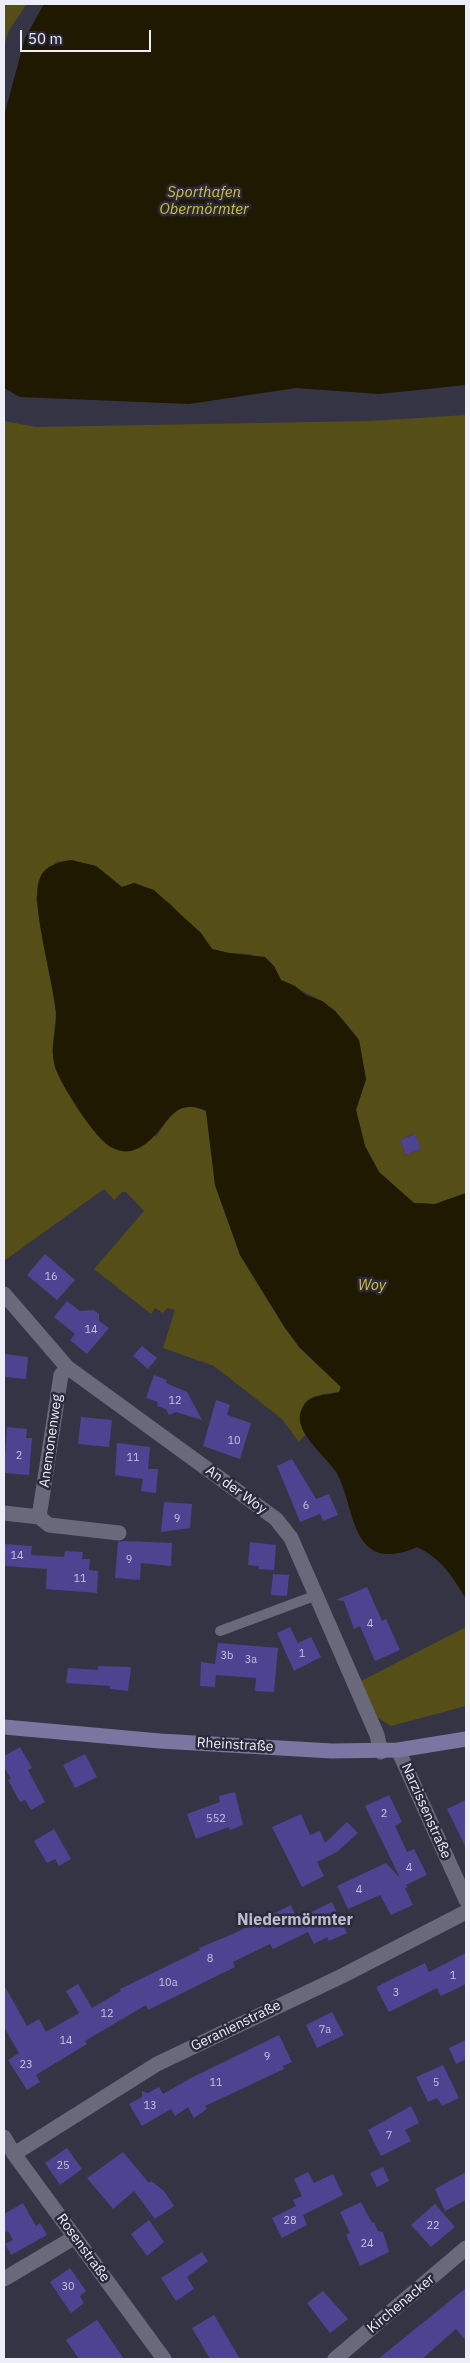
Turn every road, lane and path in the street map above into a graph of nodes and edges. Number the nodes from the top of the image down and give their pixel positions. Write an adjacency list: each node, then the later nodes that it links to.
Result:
1 (4, 1294): 2 (street, An der Woy)
2 (67, 1367): 4 (street, Anemonenweg); 6 (street, An der Woy)
3 (4, 1513): 4 (street)
4 (40, 1517): 5 (street)
5 (118, 1533)
6 (317, 1595): 7 (lane); 11 (street, An der Woy)
7 (220, 1631)
8 (4, 1727): 11 (main road, Rheinstraße)
9 (466, 1739): 10 (main road, Rheinstraße)
10 (398, 1750): 11 (main road, Rheinstraße); 12 (street, Narzissenstraße)
11 (381, 1752)
12 (466, 1900)
13 (466, 1912): 15 (street, Geranienstraße)
14 (4, 2137): 15 (street, Rosenstraße)
15 (14, 2154): 16 (street, Rosenstraße)
16 (75, 2237): 18 (street); 19 (street, Rosenstraße)
17 (466, 2248): 20 (street, Kirchenacker)
18 (4, 2279)
19 (164, 2359)
20 (335, 2359)

